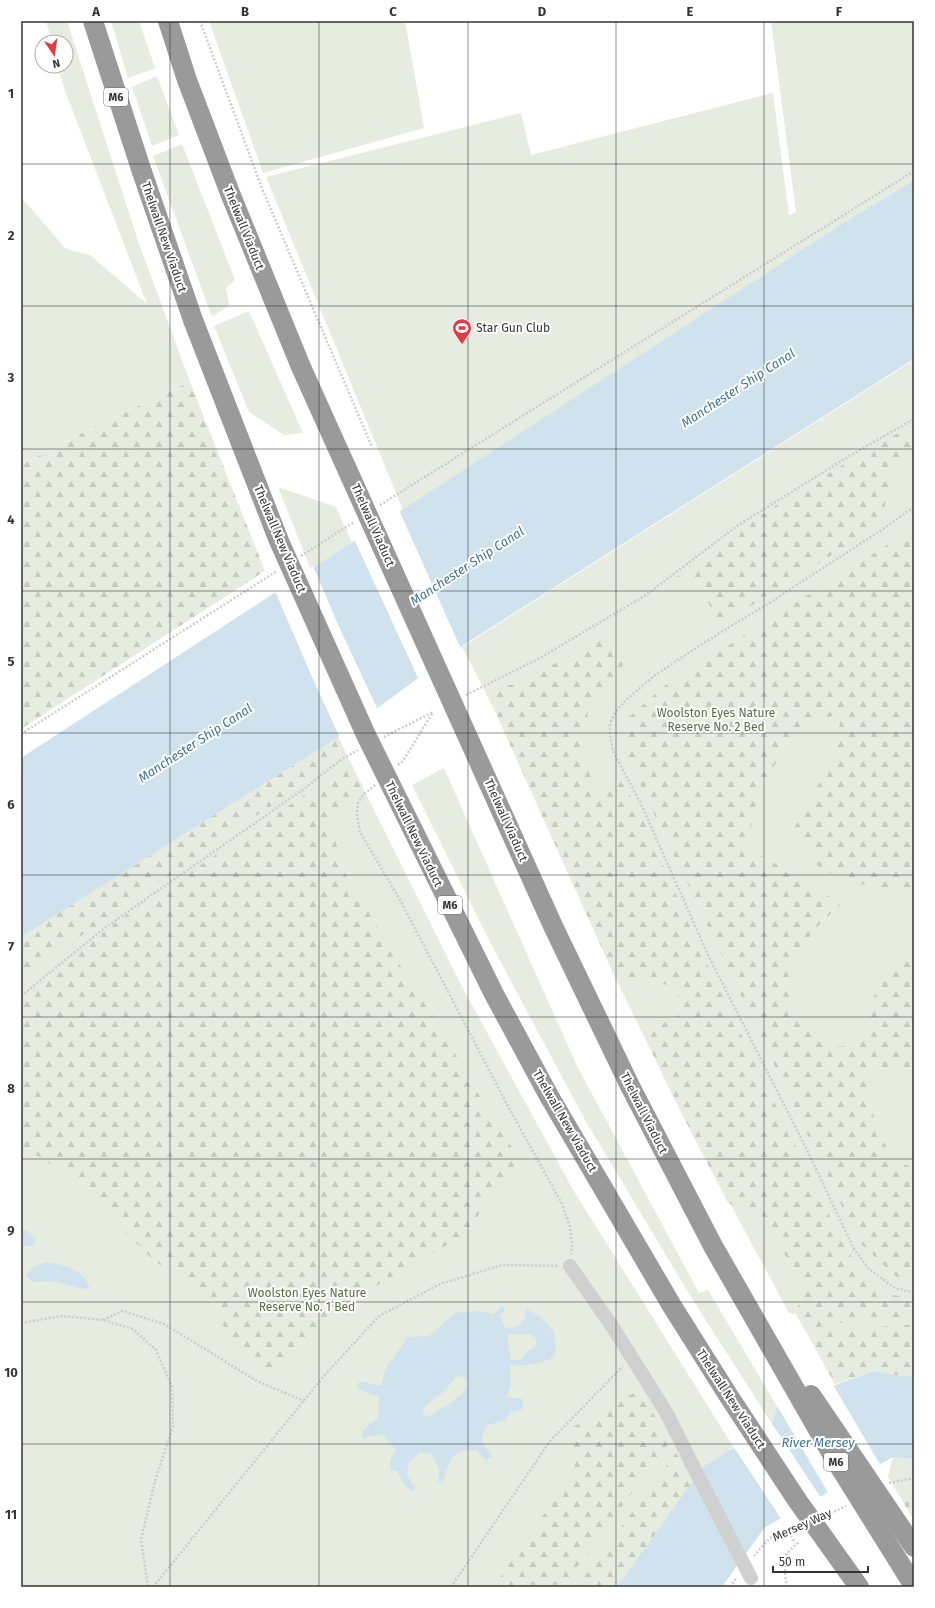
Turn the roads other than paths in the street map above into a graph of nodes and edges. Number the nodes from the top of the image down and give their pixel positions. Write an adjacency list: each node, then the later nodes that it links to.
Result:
1 (92, 21): 8 (highway, Thelwall New Viaduct / M6, bridge)
2 (168, 21): 4 (highway, Thelwall Viaduct / M6, bridge)
3 (570, 1266): 6 (lane, bridge)
4 (763, 1336): 5 (highway, M6, bridge); 7 (highway, Thelwall Viaduct / M6, bridge)
5 (914, 1547)
6 (751, 1578)
7 (914, 1586)
8 (859, 1587)

